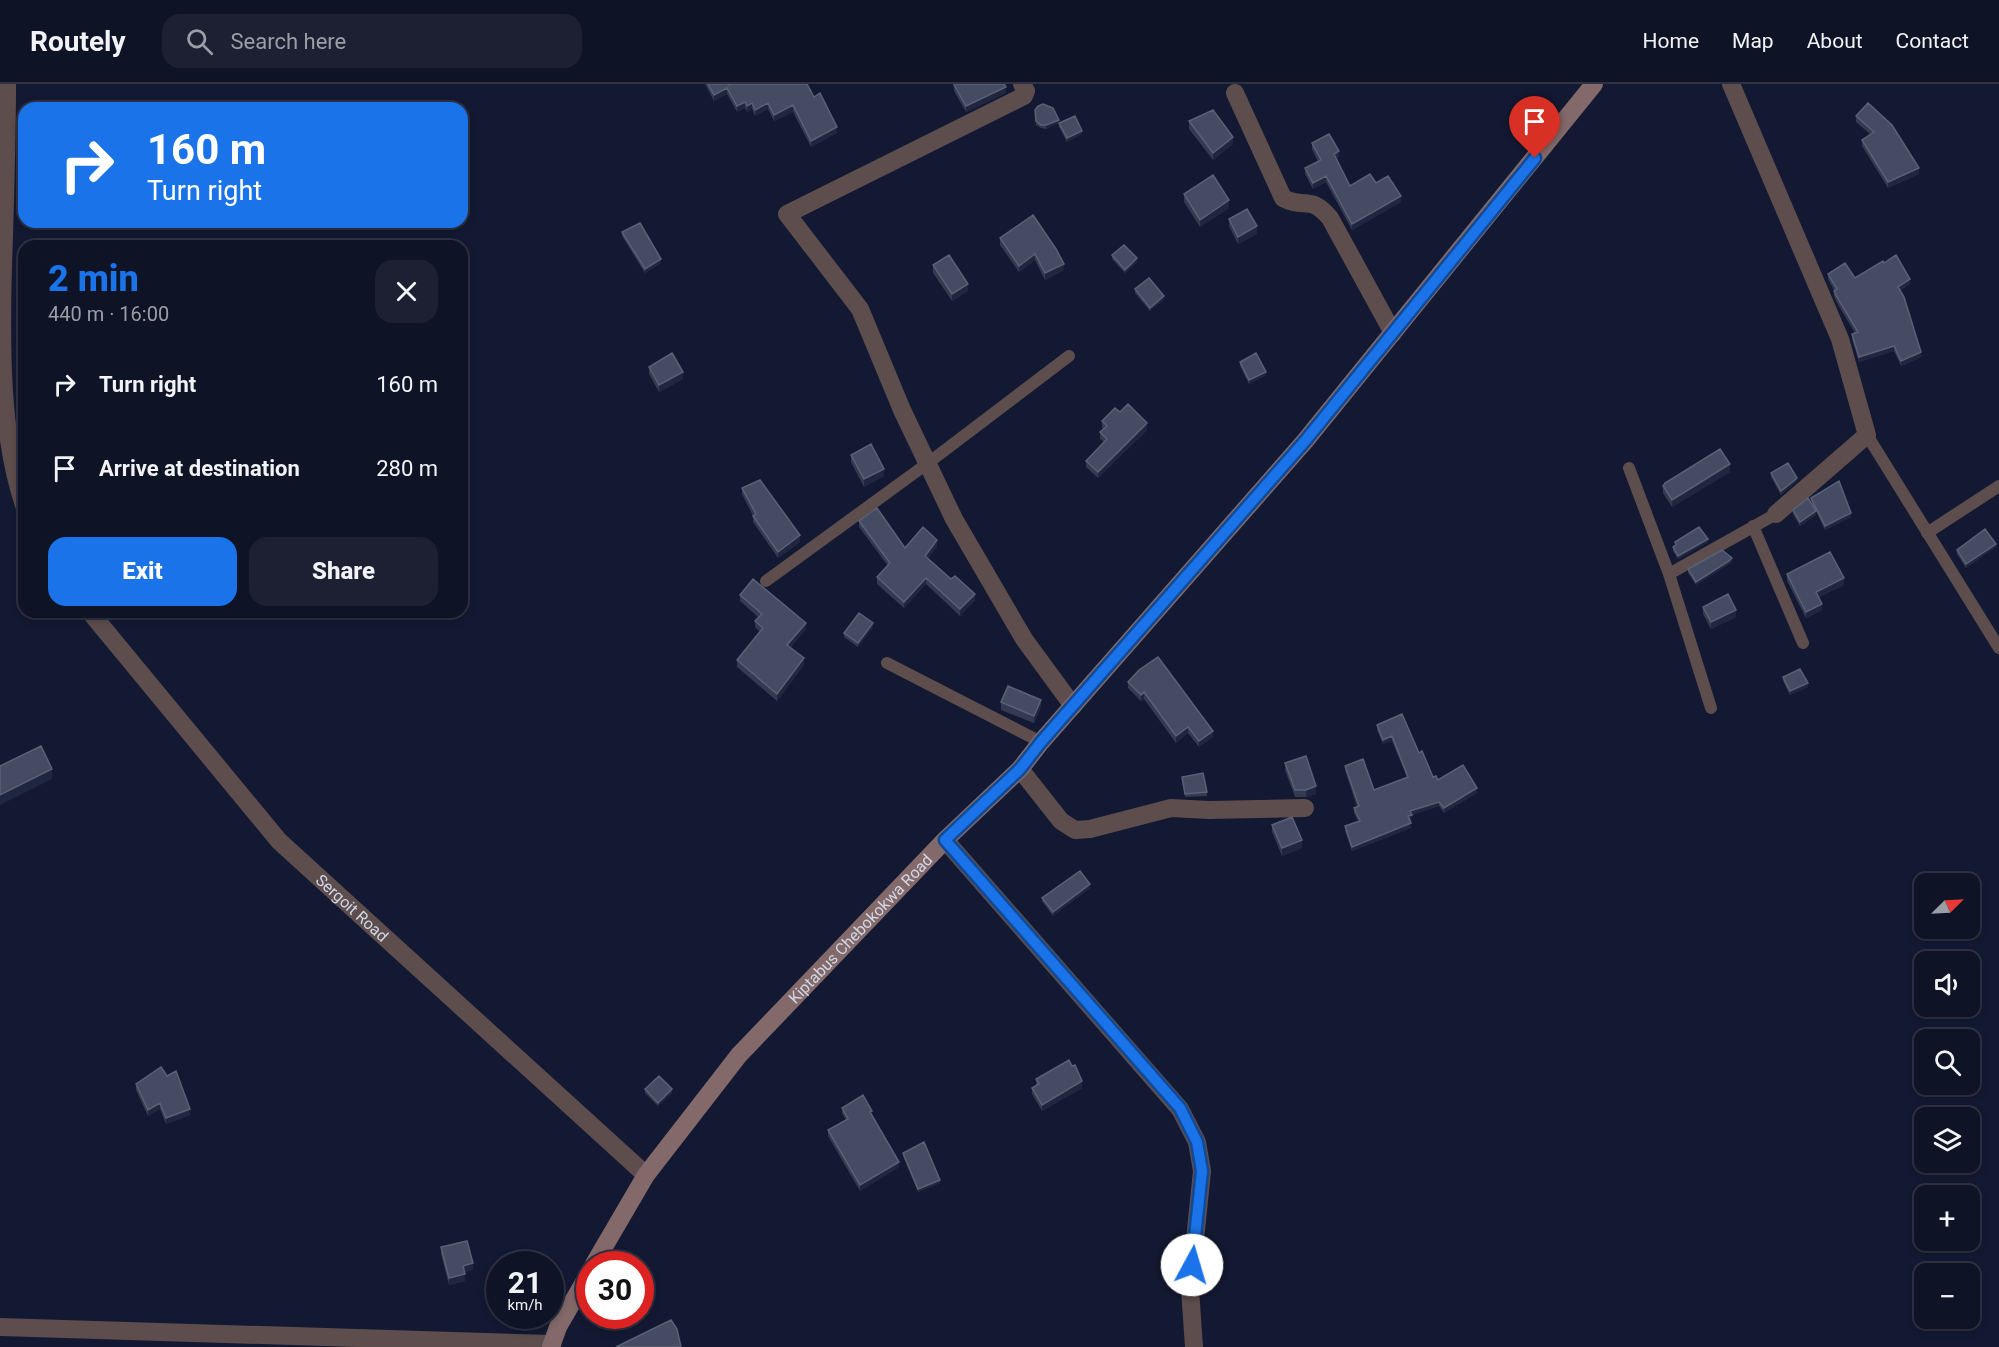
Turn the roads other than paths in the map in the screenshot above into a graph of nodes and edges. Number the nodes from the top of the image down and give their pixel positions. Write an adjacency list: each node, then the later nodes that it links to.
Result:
1 (8, 84): 12 (street)
2 (1022, 84): 9 (street)
3 (1594, 84): 6 (street, Kiptabus Chebokokwa Road)
4 (1731, 84): 8 (street)
5 (1235, 93): 6 (street)
6 (1393, 333): 22 (street, Kiptabus Chebokokwa Road)
7 (1069, 356): 9 (lane)
8 (1867, 435): 13 (street); 15 (lane)
9 (927, 463): 17 (lane); 22 (street)
10 (1629, 468): 16 (lane)
11 (1999, 486): 15 (lane)
12 (18, 493)
13 (1776, 514): 14 (lane)
14 (1753, 526): 16 (lane); 19 (lane)
15 (1927, 532): 20 (lane)
16 (1669, 574): 23 (lane)
17 (766, 581)
18 (95, 618): 28 (street, Sergoit Road)
19 (1803, 643)
20 (1999, 648)
21 (887, 663): 24 (lane)
22 (1073, 706): 24 (street, Kiptabus Chebokokwa Road)
23 (1712, 708)
24 (1041, 742): 25 (street, Kiptabus Chebokokwa Road)
25 (1020, 769): 26 (street); 27 (street, Kiptabus Chebokokwa Road)
26 (1305, 808)
27 (945, 840): 28 (street, Kiptabus Chebokokwa Road); 33 (street)
28 (646, 1175): 29 (street, Kiptabus Chebokokwa Road)
29 (602, 1251)
30 (576, 1296): 32 (street)
31 (1, 1329): 32 (street)
32 (550, 1346)
33 (1194, 1347)

